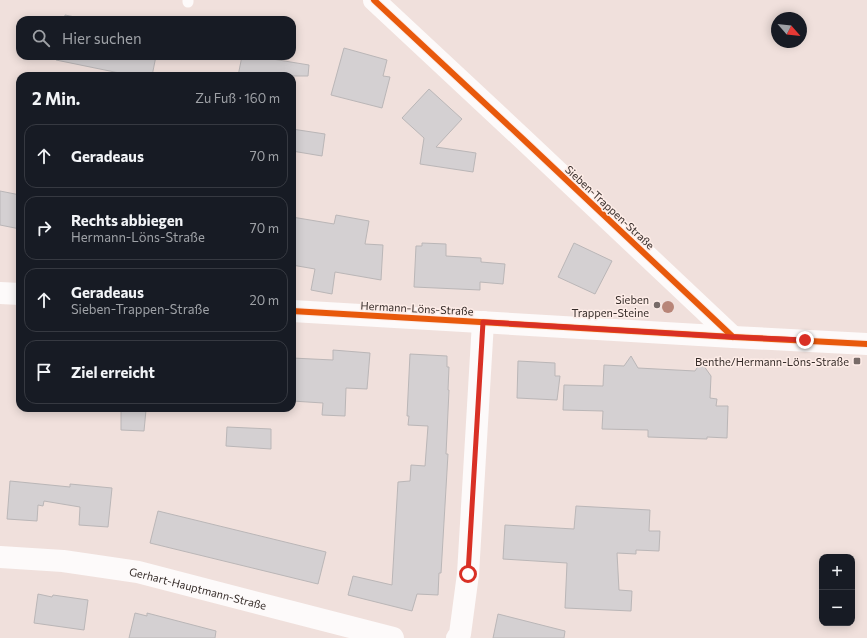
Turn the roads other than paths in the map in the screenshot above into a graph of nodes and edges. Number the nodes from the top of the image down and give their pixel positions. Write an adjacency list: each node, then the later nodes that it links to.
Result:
1 (374, 0): 6 (street, Sieben-Trappen-Straße)
2 (0, 293): 3 (street)
3 (16, 294)
4 (296, 311): 5 (street, Hermann-Löns-Straße)
5 (483, 322): 6 (street, Hermann-Löns-Straße); 10 (street)
6 (733, 337): 7 (street)
7 (867, 344)
8 (0, 557): 9 (street, Gerhart-Hauptmann-Straße)
9 (393, 638)
10 (456, 638)

